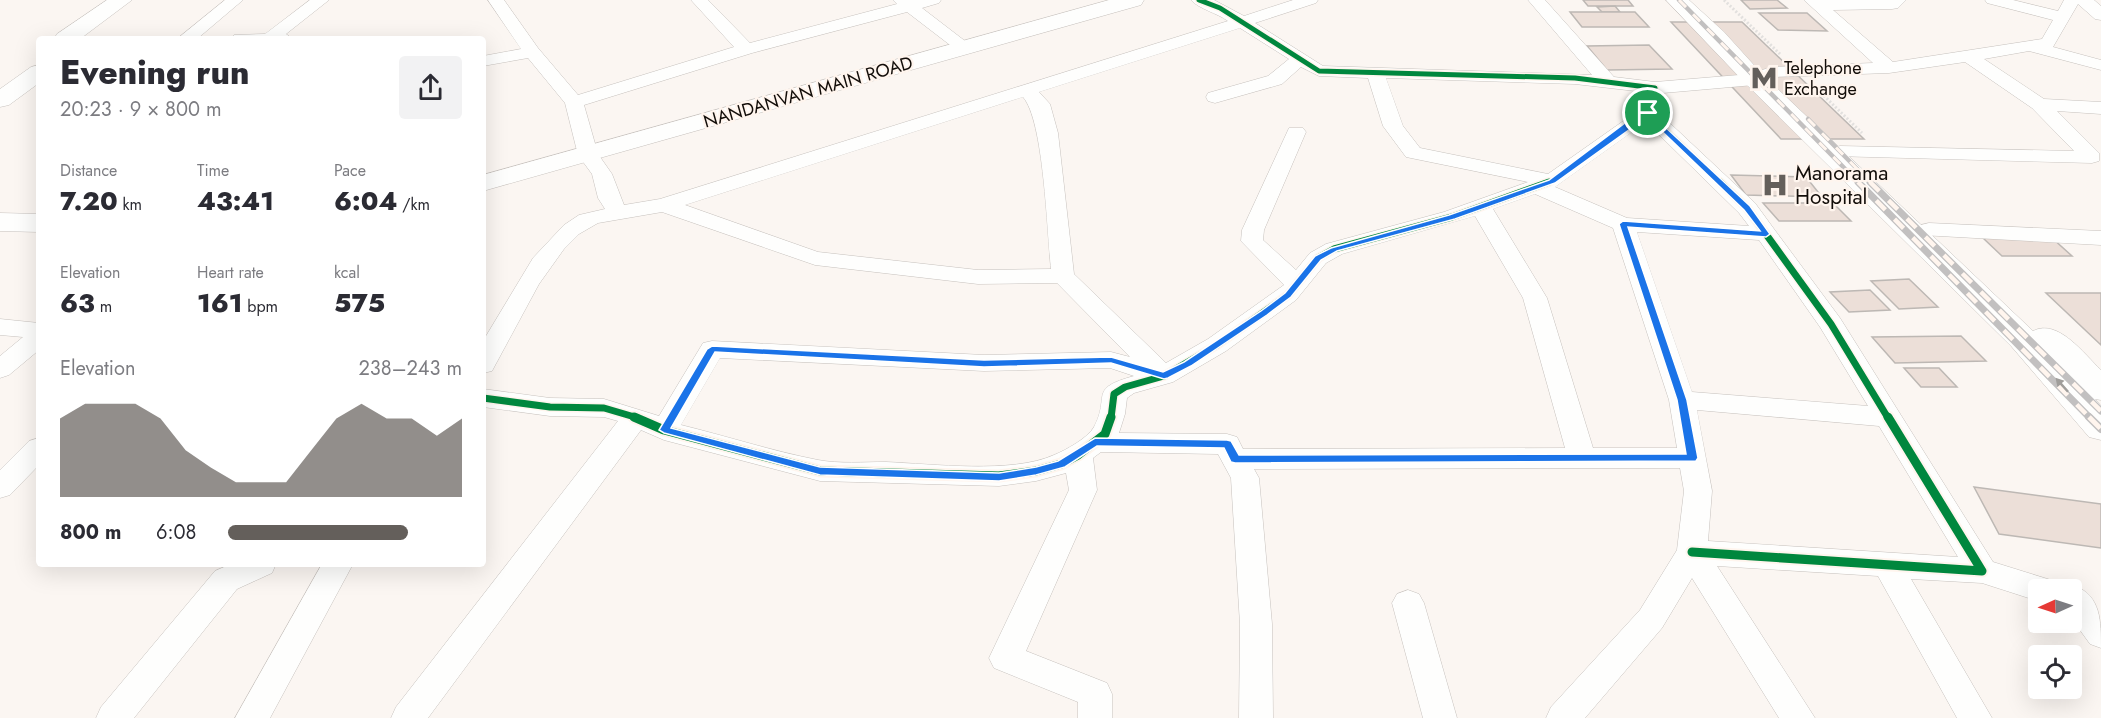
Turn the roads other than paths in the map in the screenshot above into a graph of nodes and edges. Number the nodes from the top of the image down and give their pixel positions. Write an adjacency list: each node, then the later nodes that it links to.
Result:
1 (121, 0): 24 (main road)
2 (140, 0): 25 (main road)
3 (235, 0): 26 (street)
4 (321, 0): 27 (street)
5 (496, 0): 31 (street)
6 (699, 0): 30 (street)
7 (933, 0): 19 (street)
8 (1101, 0): 28 (main road)
9 (1133, 0): 52 (main road, NANDANVAN MAIN ROAD)
10 (1199, 0): 23 (street)
11 (1310, 0): 23 (street)
12 (1536, 0): 41 (street)
13 (1677, 0): 40 (main road)
14 (1696, 0): 40 (main road)
15 (1898, 0): 20 (street)
16 (1993, 0): 22 (street)
17 (2072, 0): 22 (street)
18 (2084, 0): 21 (street)
19 (904, 3): 28 (street); 30 (street)
20 (1814, 3): 37 (street)
21 (2101, 15)
22 (2063, 17): 29 (street)
23 (1244, 23): 34 (street); 44 (street)
24 (69, 36)
25 (90, 36)
26 (190, 36)
27 (279, 36)
28 (956, 41): 52 (main road)
29 (2028, 46): 32 (street); 36 (street)
30 (746, 49): 47 (street)
31 (532, 52): 35 (street); 47 (street)
32 (1968, 56): 37 (street); 48 (street)
33 (36, 59): 42 (main road)
34 (1300, 59): 38 (street); 45 (street)
35 (486, 60)
36 (2101, 65)
37 (1889, 68): 40 (street)
38 (1375, 72): 41 (street); 57 (street)
39 (36, 74): 46 (main road)
40 (1763, 76): 43 (street); 53 (main road); 82 (main road, one-way to 40)
41 (1608, 82): 43 (street)
42 (0, 84)
43 (1654, 87): 50 (street)
44 (1027, 90): 60 (street); 69 (street)
45 (1215, 97)
46 (0, 100)
47 (574, 102): 52 (street)
48 (2039, 104): 49 (street); 54 (street)
49 (2101, 108)
50 (1648, 113): 57 (street); 67 (street)
51 (1296, 132): 70 (street)
52 (587, 151): 55 (main road); 56 (main road, NANDANVAN MAIN ROAD); 62 (street)
53 (1840, 152): 54 (street); 66 (main road)
54 (2097, 161)
55 (486, 173)
56 (486, 182)
57 (1544, 184): 61 (street); 65 (street)
58 (0, 205): 59 (main road)
59 (36, 205)
60 (664, 205): 62 (street); 69 (street)
61 (1481, 207): 70 (street); 86 (street)
62 (618, 213): 74 (street)
63 (0, 222): 64 (main road)
64 (36, 223)
65 (1623, 224): 67 (street); 79 (street)
66 (1929, 230): 68 (street); 77 (main road)
67 (1766, 234): 81 (street)
68 (2101, 238)
69 (1063, 276): 76 (street)
70 (1297, 285): 76 (street)
71 (0, 327): 72 (street)
72 (36, 331)
73 (36, 339): 75 (street)
74 (486, 360)
75 (0, 369)
76 (1164, 376): 83 (street); 84 (street)
77 (2101, 389)
78 (486, 398): 80 (street)
79 (1682, 400): 81 (street); 87 (street)
80 (636, 417): 83 (street); 101 (street)
81 (1886, 417): 94 (street)
82 (2101, 428)
83 (664, 430): 84 (street)
84 (1086, 448): 88 (street); 102 (street)
85 (36, 451): 89 (street)
86 (1582, 458): 87 (street); 88 (street)
87 (1692, 458): 90 (street)
88 (1235, 459): 103 (street)
89 (0, 487)
90 (1692, 552): 91 (street); 105 (street); 106 (street)
91 (1887, 565): 94 (street); 107 (street)
92 (254, 567): 99 (street)
93 (336, 567): 100 (street)
94 (1982, 571): 95 (street)
95 (2028, 585)
96 (2082, 599): 98 (street)
97 (1408, 603): 104 (street)
98 (2101, 634)
99 (113, 718)
100 (252, 718)
101 (408, 718)
102 (1095, 718)
103 (1256, 718)
104 (1440, 718)
105 (1563, 718)
106 (1798, 718)
107 (1975, 718)

